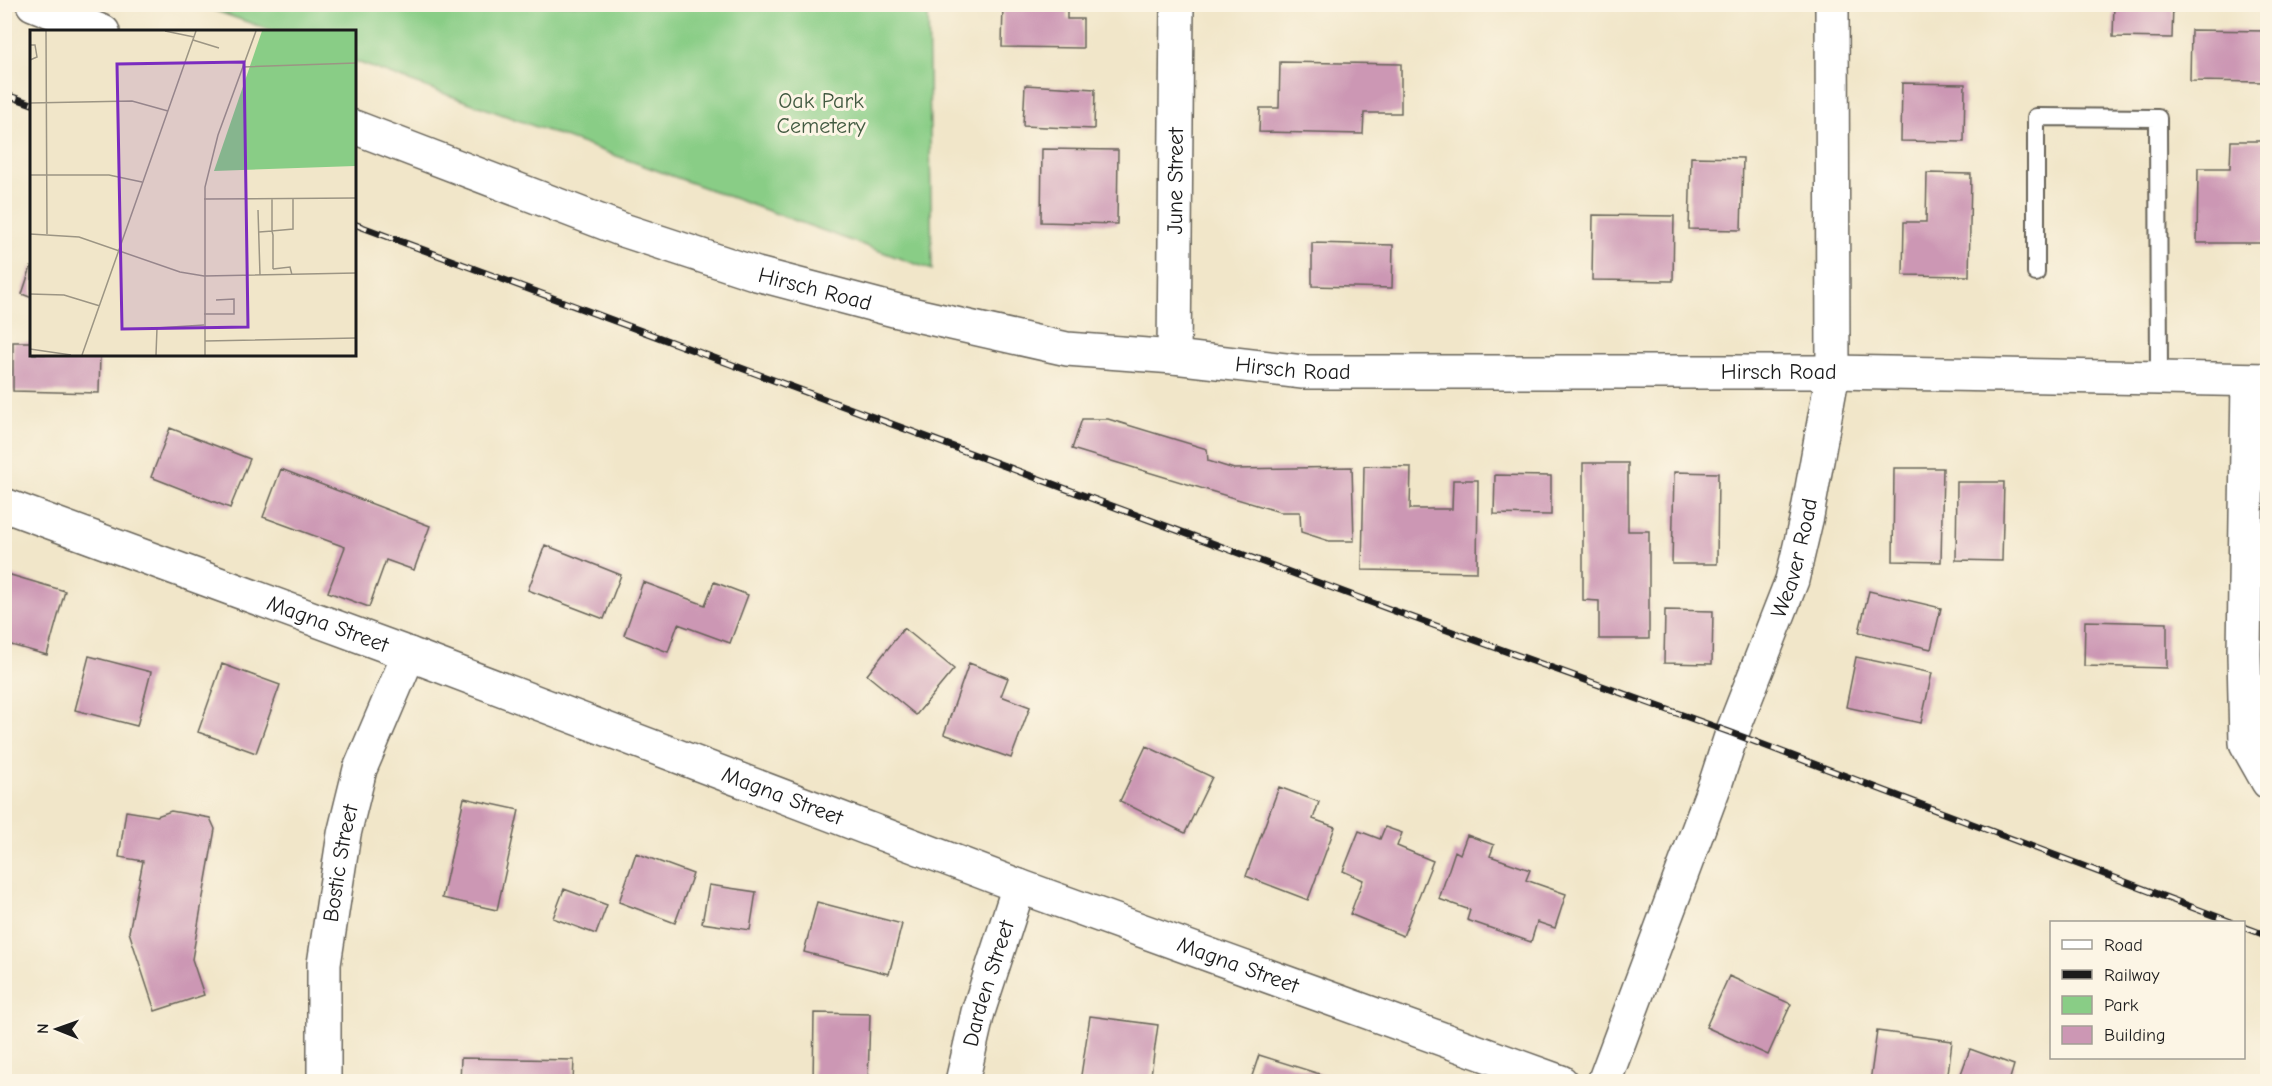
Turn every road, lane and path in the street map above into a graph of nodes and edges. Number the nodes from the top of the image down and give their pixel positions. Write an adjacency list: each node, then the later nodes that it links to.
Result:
1 (1177, 4): 7 (street, June Street)
2 (1832, 4): 8 (street, Weaver Road)
3 (39, 6): 4 (street)
4 (99, 30)
5 (356, 128): 7 (street, Hirsch Road)
6 (2036, 273): 9 (lane)
7 (1174, 357): 8 (street, Hirsch Road)
8 (1833, 372): 9 (street, Hirsch Road); 18 (street, Weaver Road)
9 (2159, 379): 10 (street, Hirsch Road)
10 (2258, 381): 13 (street)
11 (4, 505): 12 (street, Magna Street)
12 (409, 654): 14 (street, Magna Street); 15 (street, Bostic Street)
13 (2268, 782)
14 (1019, 886): 16 (street, Darden Street); 17 (street, Magna Street)
15 (324, 1082)
16 (962, 1082)
17 (1561, 1082)
18 (1604, 1082)

